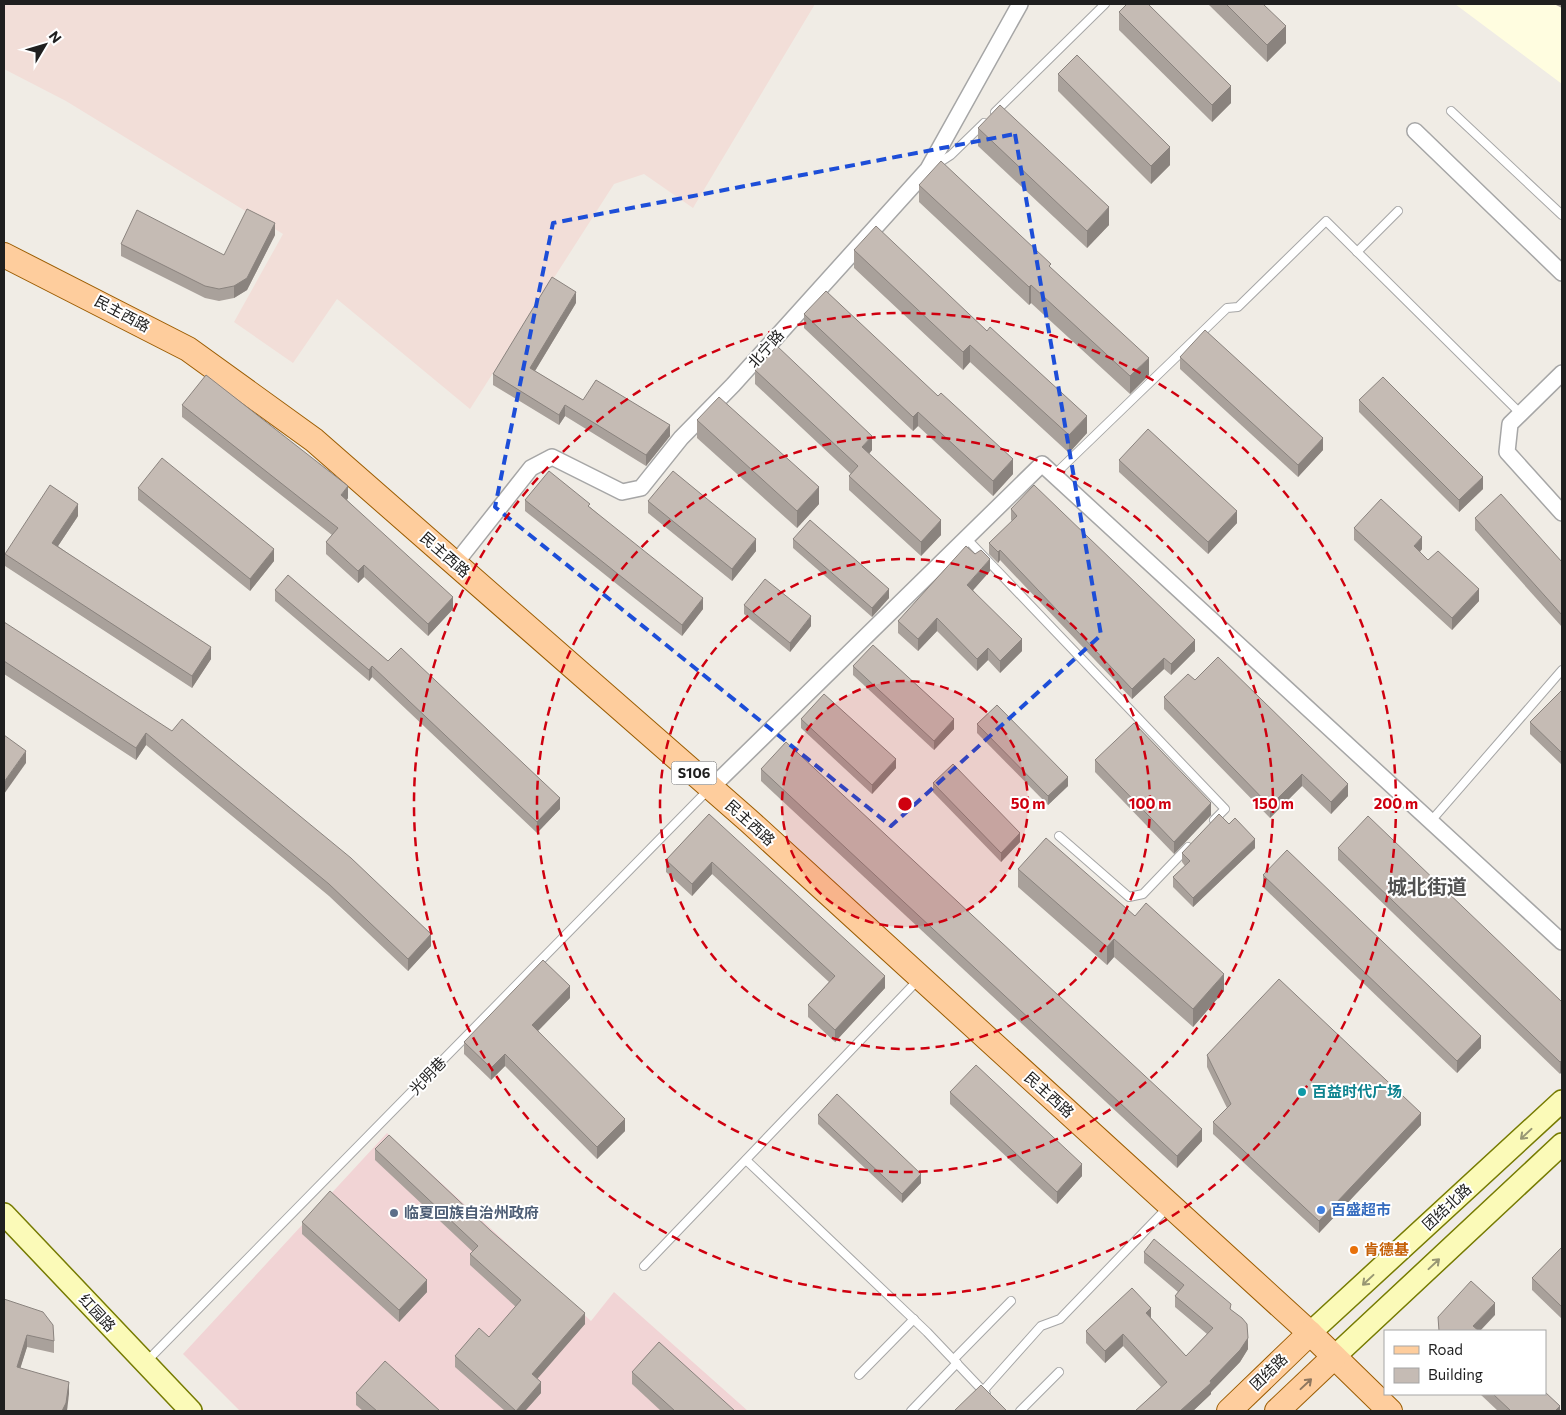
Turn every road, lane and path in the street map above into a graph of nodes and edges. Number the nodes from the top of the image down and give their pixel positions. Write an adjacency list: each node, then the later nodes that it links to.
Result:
1 (1020, 4): 5 (street, 北宁路)
2 (1105, 4): 5 (lane)
3 (1452, 111): 7 (lane)
4 (1415, 131): 10 (street)
5 (928, 169): 16 (street, 北宁路)
6 (1398, 211): 8 (lane)
7 (1562, 214)
8 (1357, 252): 12 (lane); 13 (lane)
9 (4, 255): 16 (main road, 民主西路 / S106)
10 (1562, 272)
11 (1562, 373): 12 (street)
12 (1521, 414): 14 (street)
13 (1054, 475): 15 (street); 19 (street)
14 (1562, 513)
15 (966, 538): 18 (street); 20 (lane)
16 (455, 564): 18 (main road, 民主西路 / S106)
17 (1562, 670): 19 (lane)
18 (711, 788): 24 (main road, 民主西路 / S106); 36 (lane, 光明巷)
19 (1430, 821): 23 (street)
20 (1204, 830)
21 (1059, 836): 22 (lane)
22 (1191, 844)
23 (1562, 942)
24 (921, 978): 27 (lane); 28 (main road, 民主西路 / S106)
25 (1562, 1101): 33 (main road, 团结北路, one-way to 33)
26 (1562, 1144): 34 (main road, one-way to 26)
27 (746, 1160): 30 (lane); 32 (lane)
28 (1170, 1206): 33 (main road, 民主西路 / S106); 39 (lane)
29 (4, 1214): 36 (main road, 红园路)
30 (644, 1266)
31 (1011, 1301): 35 (lane)
32 (914, 1319): 35 (lane); 38 (lane)
33 (1310, 1333): 34 (main road, 民主西路 / S106); 44 (main road, 团结路)
34 (1334, 1358): 45 (main road, one-way to 34); 46 (main road, S106)
35 (956, 1361): 39 (lane); 42 (lane)
36 (145, 1364): 41 (main road, 红园路)
37 (1059, 1372): 43 (lane)
38 (859, 1375)
39 (984, 1391): 40 (lane)
40 (990, 1398)
41 (191, 1411)
42 (911, 1411)
43 (1020, 1411)
44 (1228, 1411)
45 (1277, 1411)
46 (1390, 1411)

